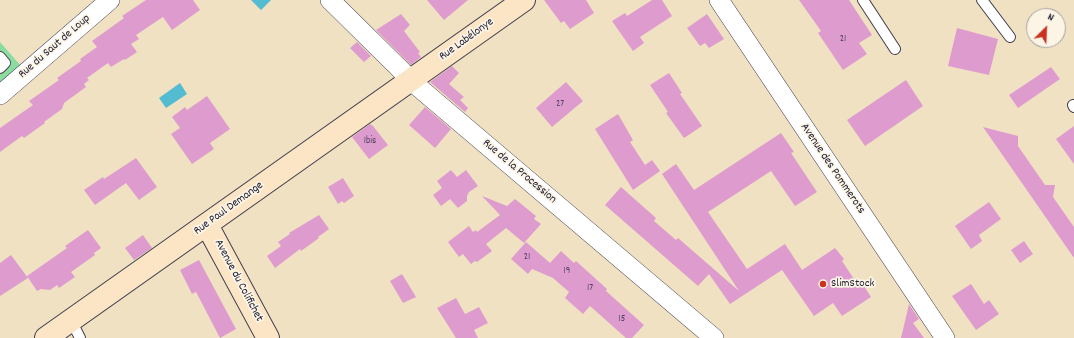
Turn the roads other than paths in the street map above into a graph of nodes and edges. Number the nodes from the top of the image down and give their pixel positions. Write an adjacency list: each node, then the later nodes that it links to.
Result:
1 (110, 0): 12 (street, Rue du Saut de Loup)
2 (330, 0): 11 (street, Rue de la Procession)
3 (524, 0): 11 (main road, Rue Labélonye)
4 (718, 0): 18 (street, Avenue des Pommerots)
5 (863, 0): 8 (lane)
6 (982, 0): 7 (lane)
7 (1010, 36)
8 (896, 49)
9 (0, 57): 10 (lane)
10 (0, 68)
11 (410, 80): 13 (main road, Rue Paul Demange); 17 (street, Rue de la Procession)
12 (0, 95)
13 (208, 225): 14 (main road, Rue Paul Demange); 16 (main road, Avenue du Colifichet)
14 (76, 329): 15 (main road, Rue Paul Demange)
15 (46, 338)
16 (268, 338)
17 (714, 338)
18 (945, 338)

